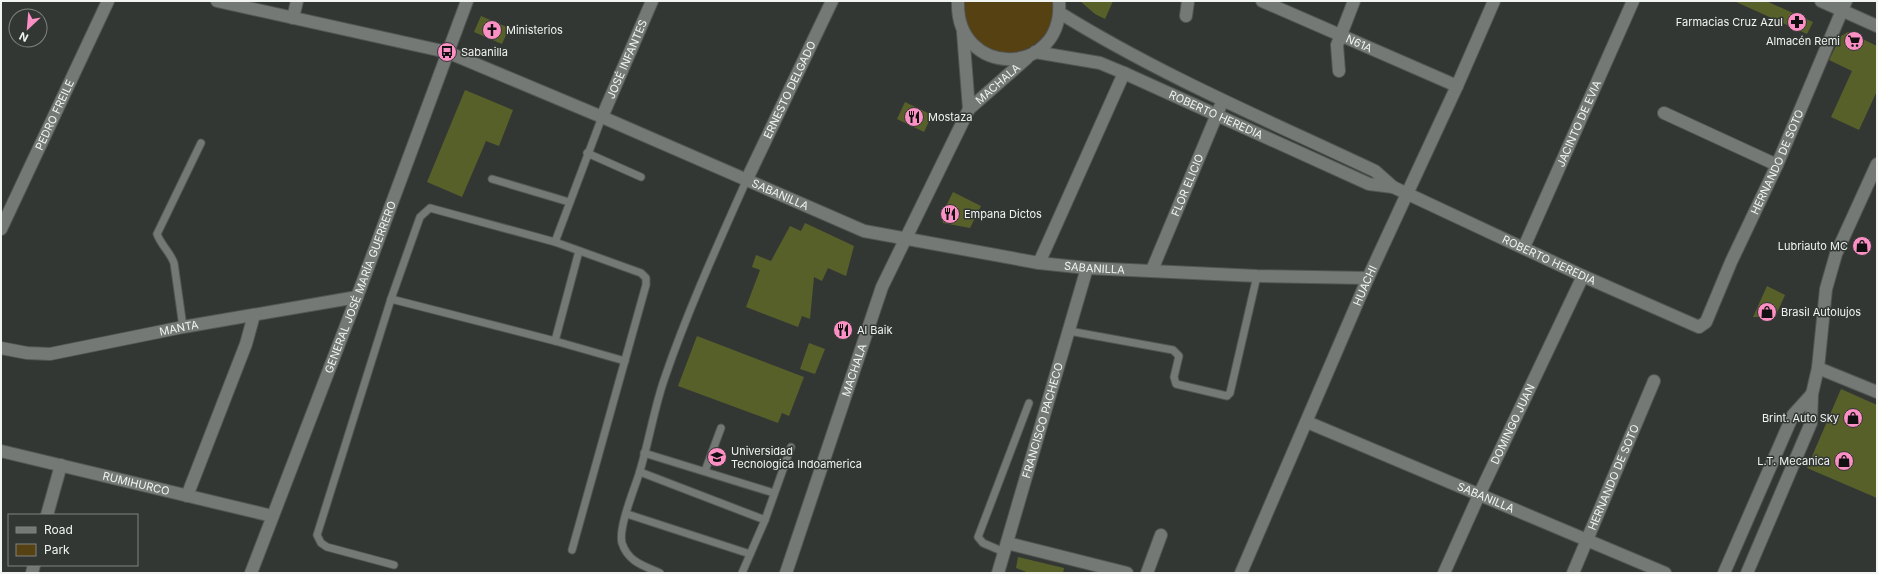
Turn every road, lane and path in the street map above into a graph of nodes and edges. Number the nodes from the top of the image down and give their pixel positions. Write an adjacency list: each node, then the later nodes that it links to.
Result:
1 (108, 1): 43 (street, PEDRO FREILE)
2 (217, 1): 18 (street, SABANILLA)
3 (297, 1): 18 (street)
4 (467, 1): 22 (street, GENERAL JOSÉ MARÍA GUERRERO)
5 (652, 1): 31 (street, JOSÉ INFANTES)
6 (832, 1): 38 (street, ERNESTO DELGADO)
7 (951, 1): 14 (street)
8 (1188, 1): 17 (street)
9 (1262, 1): 21 (street, N61A)
10 (1354, 1): 21 (street)
11 (1494, 1): 26 (street, HUACHI)
12 (1633, 1): 46 (street, JACINTO DE EVIA)
13 (1821, 1): 15 (street)
14 (958, 6): 20 (street)
15 (1844, 6): 19 (street); 35 (street, HERNANDO DE SOTO)
16 (1059, 7): 23 (street, MACHALA); 27 (street, ROBERTO HEREDIA)
17 (1186, 16)
18 (293, 18): 22 (street, SABANILLA)
19 (1877, 26)
20 (963, 32): 23 (street, ROBERTO HEREDIA); 28 (street, MACHALA)
21 (1340, 35): 24 (street); 26 (street, N61A)
22 (447, 52): 31 (street, SABANILLA); 54 (street, GENERAL JOSÉ MARÍA GUERRERO)
23 (1031, 55): 25 (street, ROBERTO HEREDIA); 28 (street, MACHALA)
24 (1340, 71)
25 (1124, 73): 30 (street, ROBERTO HEREDIA); 48 (street)
26 (1457, 86): 41 (street, HUACHI)
27 (1223, 100): 30 (street, FLOR ELICIO); 40 (street, ROBERTO HEREDIA)
28 (969, 110): 44 (street, MACHALA)
29 (1664, 113): 35 (street)
30 (1217, 114): 40 (street, ROBERTO HEREDIA); 50 (street, FLOR ELICIO)
31 (602, 117): 33 (lane); 38 (street, SABANILLA)
32 (201, 143): 58 (lane)
33 (588, 153): 36 (lane); 42 (lane)
34 (1877, 164): 39 (street)
35 (1776, 165): 57 (street, HERNANDO DE SOTO)
36 (641, 177)
37 (492, 179): 42 (lane)
38 (747, 179): 44 (street, SABANILLA); 72 (lane)
39 (1874, 181): 63 (street)
40 (1393, 187): 41 (street, ROBERTO HEREDIA)
41 (1408, 194): 46 (street, ROBERTO HEREDIA); 53 (street, HUACHI)
42 (569, 202): 45 (lane)
43 (1, 229)
44 (906, 238): 48 (street, SABANILLA); 92 (street, MACHALA)
45 (555, 242): 47 (lane); 55 (lane)
46 (1524, 247): 52 (street, ROBERTO HEREDIA)
47 (578, 251): 60 (lane); 62 (lane)
48 (1039, 263): 49 (street, SABANILLA)
49 (1087, 268): 50 (street, SABANILLA); 59 (street, FRANCISCO PACHECO)
50 (1152, 270): 51 (street, SABANILLA)
51 (1258, 276): 53 (street, SABANILLA); 59 (lane)
52 (1583, 276): 57 (street, ROBERTO HEREDIA); 77 (street, DOMINGO JUAN)
53 (1368, 278): 68 (street, HUACHI)
54 (357, 297): 56 (street, MANTA); 81 (street, GENERAL JOSÉ MARÍA GUERRERO)
55 (391, 298): 60 (lane); 88 (lane)
56 (254, 315): 58 (street, MANTA); 78 (street)
57 (1706, 322)
58 (183, 327): 61 (street, MANTA)
59 (1069, 331): 85 (street, FRANCISCO PACHECO)
60 (555, 341): 62 (lane)
61 (1, 348)
62 (625, 361): 86 (lane)
63 (1818, 368): 65 (street); 66 (street)
64 (1654, 381): 84 (street, HERNANDO DE SOTO)
65 (1877, 392)
66 (1812, 394): 100 (street); 101 (street)
67 (1029, 402): 85 (lane)
68 (1307, 422): 77 (street, SABANILLA); 96 (street, HUACHI)
69 (721, 428): 74 (lane)
70 (792, 447): 76 (lane)
71 (1, 451): 73 (street, RUMIHURCO)
72 (644, 453): 74 (lane); 75 (lane)
73 (61, 465): 78 (street, RUMIHURCO); 79 (street)
74 (705, 471): 76 (lane)
75 (640, 472): 80 (lane); 82 (lane)
76 (774, 493): 82 (lane)
77 (1479, 495): 84 (street, SABANILLA); 97 (street, DOMINGO JUAN)
78 (187, 496): 81 (street, RUMIHURCO)
79 (47, 514)
80 (627, 514): 87 (lane); 90 (lane)
81 (272, 516): 89 (street, GENERAL JOSÉ MARÍA GUERRERO)
82 (764, 520): 87 (lane)
83 (1161, 535): 95 (street)
84 (1587, 540): 98 (street, HERNANDO DE SOTO); 99 (street, SABANILLA)
85 (1005, 548): 93 (street, FRANCISCO PACHECO); 94 (street)
86 (572, 550)
87 (750, 554): 91 (lane)
88 (394, 565)
89 (251, 573)
90 (660, 573)
91 (742, 573)
92 (786, 573)
93 (998, 573)
94 (1127, 573)
95 (1147, 573)
96 (1241, 573)
97 (1444, 573)
98 (1573, 573)
99 (1665, 573)
100 (1724, 573)
101 (1747, 573)

